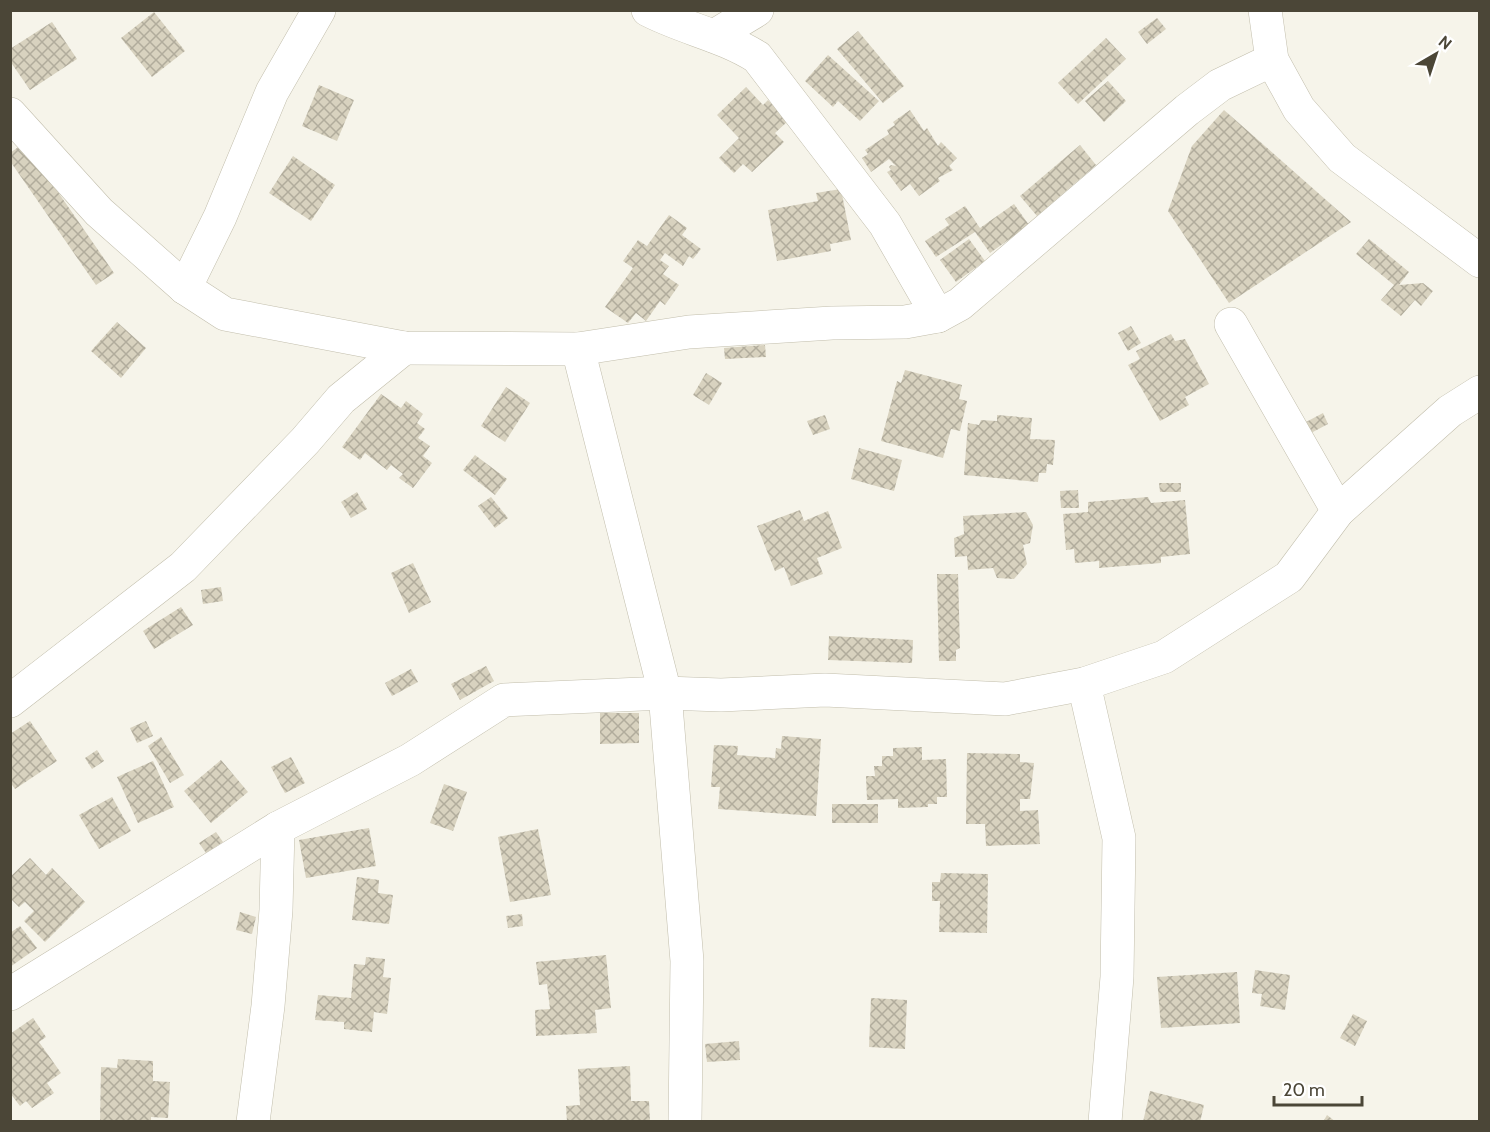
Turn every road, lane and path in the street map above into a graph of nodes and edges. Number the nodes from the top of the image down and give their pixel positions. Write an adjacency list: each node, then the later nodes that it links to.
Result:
1 (319, 10): 9 (street)
2 (648, 10): 5 (street)
3 (758, 10): 5 (street)
4 (1265, 10): 6 (street)
5 (714, 36): 10 (street)
6 (1272, 60): 8 (street); 10 (street)
7 (10, 114): 9 (street)
8 (1479, 261)
9 (185, 288): 12 (street)
10 (938, 316): 13 (street)
11 (1231, 324): 15 (street)
12 (404, 348): 13 (street); 18 (street)
13 (578, 349): 17 (street)
14 (1479, 392): 15 (street)
15 (1338, 511): 16 (street)
16 (1084, 684): 17 (street); 23 (street)
17 (665, 693): 19 (street); 22 (street)
18 (10, 701)
19 (278, 828): 20 (street); 21 (street)
20 (10, 994)
21 (253, 1122)
22 (685, 1122)
23 (1105, 1122)

